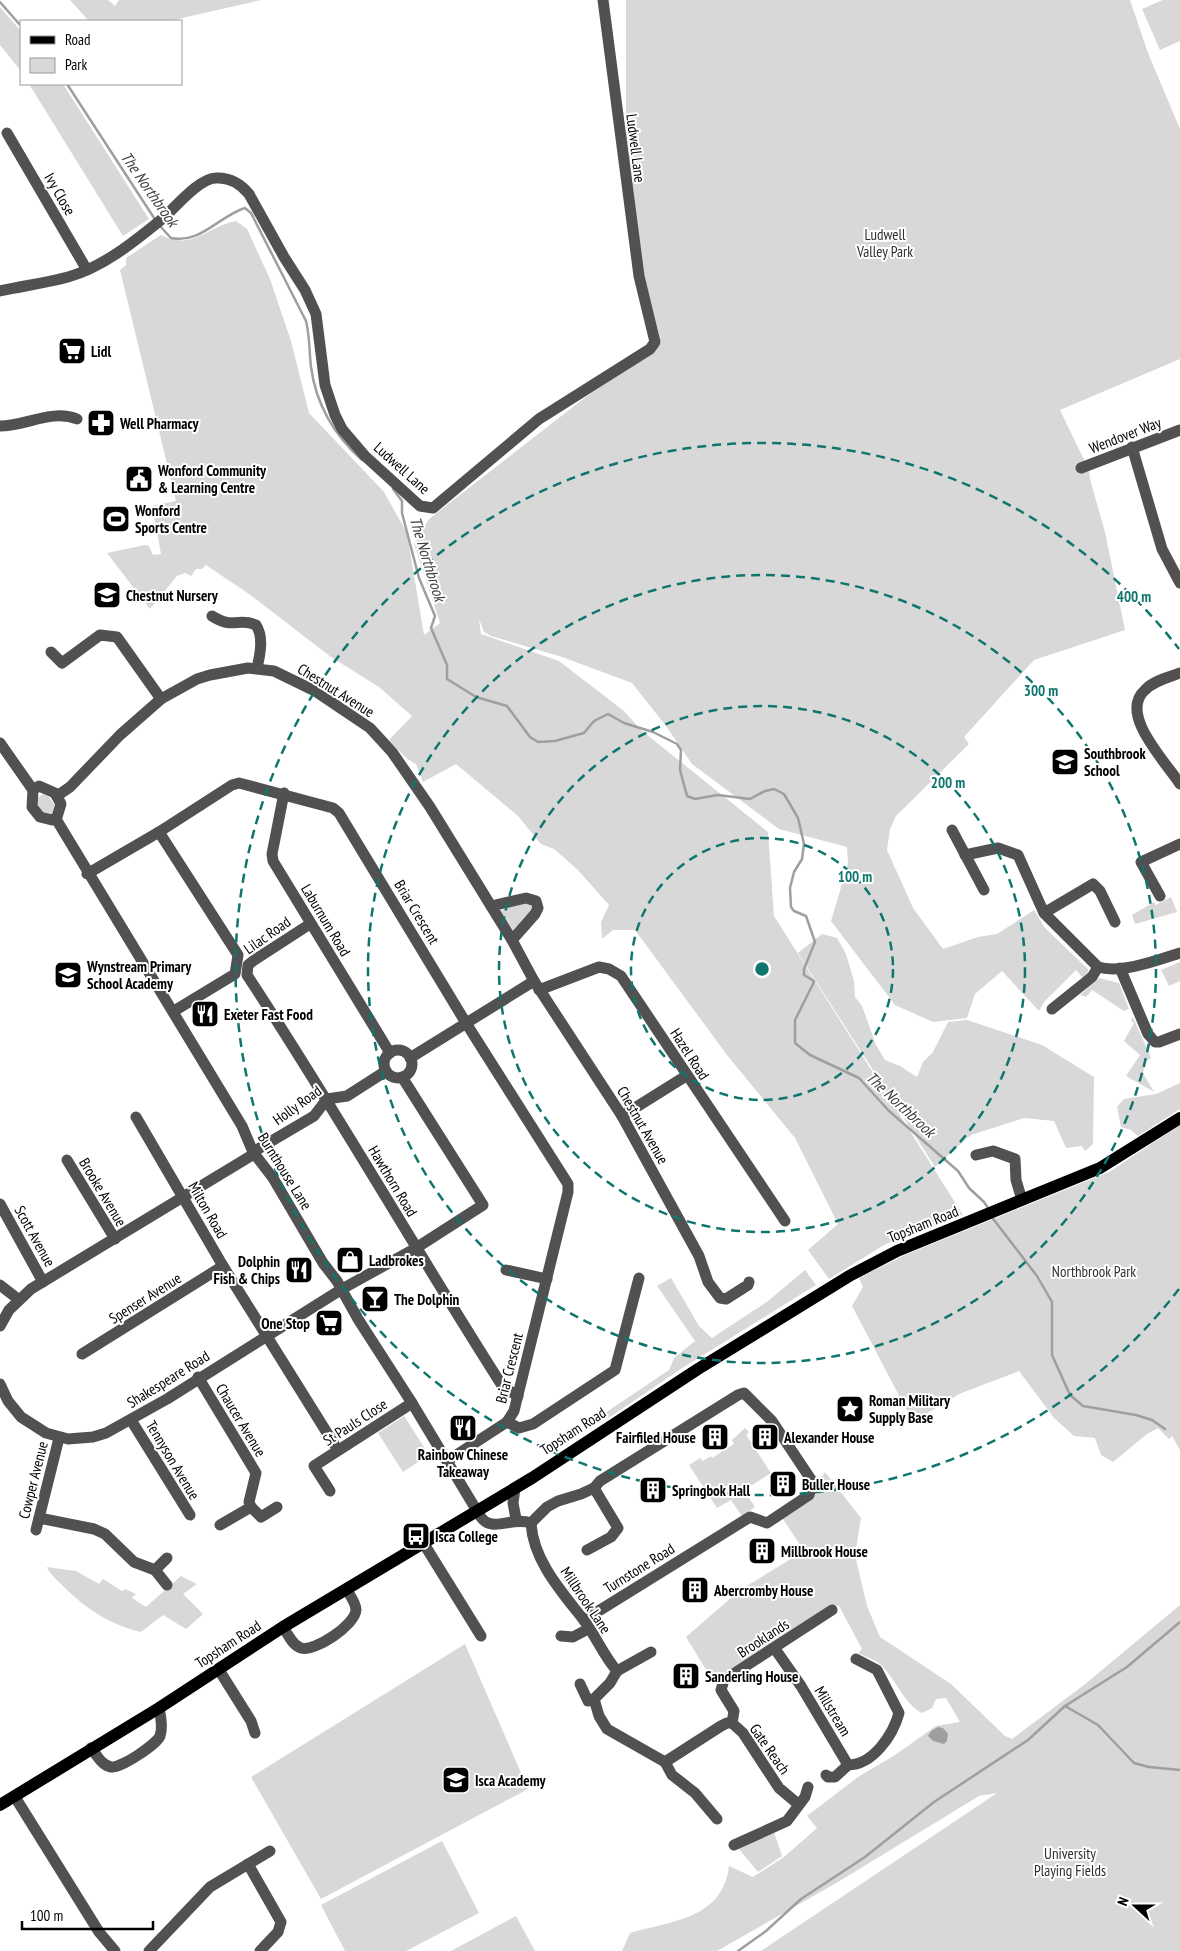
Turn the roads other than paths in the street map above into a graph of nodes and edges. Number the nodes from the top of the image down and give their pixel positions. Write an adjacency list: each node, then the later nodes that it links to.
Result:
1 (603, 0): 3 (street, Ludwell Lane)
2 (7, 134): 3 (street, Ivy Close)
3 (87, 270): 4 (street, Ludwell Lane)
4 (0, 290)
5 (77, 419): 6 (street)
6 (0, 426)
7 (1180, 430): 8 (street, Wendover Way)
8 (1132, 447): 9 (street, Wendover Way); 10 (street)
9 (1081, 468)
10 (1180, 583)
11 (211, 616): 13 (street)
12 (51, 652): 15 (street)
13 (257, 668): 15 (street, Chestnut Avenue); 29 (street, Chestnut Avenue)
14 (1180, 673): 17 (street)
15 (161, 699): 20 (street, Chestnut Avenue)
16 (0, 743): 18 (street)
17 (1180, 784)
18 (33, 790): 20 (street); 21 (street)
19 (284, 794): 23 (street, Briar Crescent); 32 (street, Laburnum Road); 41 (street, Briar Crescent)
20 (57, 796): 21 (street)
21 (56, 819): 26 (street, Burnthouse Lane)
22 (952, 830): 25 (street)
23 (159, 832): 26 (street, Briar Crescent); 40 (street, Lilac Road)
24 (1180, 844): 28 (street)
25 (965, 856): 27 (street); 30 (street)
26 (87, 874): 40 (street, Burnthouse Lane)
27 (984, 890)
28 (1160, 896)
29 (491, 906): 33 (street, Chestnut Avenue); 33 (street)
30 (1042, 910): 31 (street); 35 (street)
31 (1115, 922)
32 (310, 924): 37 (street, Lilac Road); 43 (street, Laburnum Road)
33 (512, 940): 38 (street, Chestnut Avenue)
34 (1180, 953): 36 (street)
35 (1098, 967): 36 (street); 39 (street)
36 (1120, 968): 42 (street)
37 (247, 975): 48 (street, Hawthorn Road)
38 (536, 986): 41 (street); 46 (street, Hazel Road); 49 (street, Chestnut Avenue)
39 (1052, 1009)
40 (174, 1011): 52 (street, Burnthouse Lane)
41 (466, 1023): 44 (street); 64 (street, Briar Crescent)
42 (1180, 1034)
43 (390, 1053): 44 (street); 45 (street)
44 (410, 1058): 47 (street)
45 (386, 1072): 47 (street); 48 (street, Holly Road)
46 (686, 1076): 49 (street); 58 (street, Hazel Road)
47 (402, 1077): 60 (street, Shakespeare Road)
48 (327, 1099): 52 (street, Holly Road); 60 (street, Hawthorn Road)
49 (622, 1116): 66 (street, Chestnut Avenue)
50 (136, 1117): 55 (street, Milton Road)
51 (1180, 1118): 56 (main road, Topsham Road)
52 (254, 1153): 55 (street); 68 (street, Burnthouse Lane)
53 (976, 1154): 56 (street)
54 (66, 1160): 59 (street, Brooke Avenue)
55 (184, 1197): 59 (street); 61 (street, Milton Road)
56 (1022, 1200): 83 (main road, Topsham Road)
57 (0, 1204): 65 (street, Scott Avenue)
58 (785, 1221)
59 (115, 1239): 65 (street)
60 (416, 1248): 68 (street, Shakespeare Road); 75 (street, Hawthorn Road)
61 (223, 1266): 71 (street, Milton Road); 72 (street, Spenser Avenue)
62 (506, 1270): 64 (street)
63 (640, 1278): 79 (street)
64 (547, 1279): 75 (street, Briar Crescent)
65 (43, 1282): 69 (street)
66 (749, 1282)
67 (0, 1285): 69 (street)
68 (342, 1289): 71 (street, Shakespeare Road); 77 (street, Burnthouse Lane)
69 (18, 1299): 70 (street)
70 (0, 1326)
71 (265, 1336): 73 (street, Shakespeare Road); 81 (street, Milton Road)
72 (82, 1354)
73 (198, 1377): 78 (street, Shakespeare Road); 86 (street, Chaucer Avenue)
74 (0, 1384): 76 (street, Shakespeare Road)
75 (518, 1396): 79 (street, Briar Crescent)
76 (4, 1403): 80 (street, Shakespeare Road)
77 (412, 1403): 82 (street, Burnthouse Lane); 85 (street, St Pauls Close)
78 (131, 1420): 80 (street, Shakespeare Road); 89 (street, Tennyson Avenue)
79 (507, 1422): 82 (street, Briar Crescent)
80 (59, 1438): 96 (street, Cowper Avenue)
81 (334, 1444)
82 (447, 1461): 88 (street, Burnthouse Lane)
83 (515, 1488): 88 (main road, Topsham Road); 90 (street)
84 (594, 1488): 91 (street, Turnstone Road); 94 (street); 100 (street, Turnstone Road)
85 (330, 1491)
86 (251, 1507): 87 (street); 92 (street)
87 (277, 1507)
88 (477, 1511): 90 (street); 93 (main road, Topsham Road)
89 (190, 1516)
90 (516, 1520): 91 (street)
91 (531, 1523): 100 (street, Millbrook Lane)
92 (220, 1525)
93 (424, 1544): 98 (main road, Topsham Road); 102 (street)
94 (587, 1550)
95 (167, 1558): 96 (street)
96 (155, 1570): 97 (street)
97 (167, 1585)
98 (346, 1589): 101 (main road, Topsham Road); 101 (street)
99 (832, 1610): 104 (street, Brooklands)
100 (589, 1621): 103 (street, Turnstone Road); 108 (street, Millbrook Lane)
101 (283, 1627): 107 (main road, Topsham Road)
102 (481, 1636)
103 (561, 1636)
104 (775, 1649): 112 (street, Brooklands); 116 (street, Millstream)
105 (651, 1652): 108 (street)
106 (856, 1659): 116 (street)
107 (219, 1670): 111 (main road, Topsham Road); 113 (street)
108 (617, 1671): 110 (street)
109 (580, 1684): 110 (street)
110 (591, 1700): 115 (street)
111 (160, 1708): 114 (main road, Topsham Road); 114 (street)
112 (732, 1723): 115 (street, Gate Reach); 120 (street, Gate Reach)
113 (255, 1733)
114 (92, 1748): 119 (main road, Topsham Road)
115 (660, 1759): 122 (street)
116 (848, 1765): 117 (street)
117 (826, 1775)
118 (808, 1787): 120 (street)
119 (14, 1797): 121 (main road, Topsham Road); 126 (street)
120 (798, 1804): 123 (street)
121 (0, 1805)
122 (717, 1819)
123 (734, 1845)
124 (270, 1851): 125 (street)
125 (248, 1864): 127 (street); 128 (street)
126 (115, 1951)
127 (149, 1951)
128 (260, 1951)

